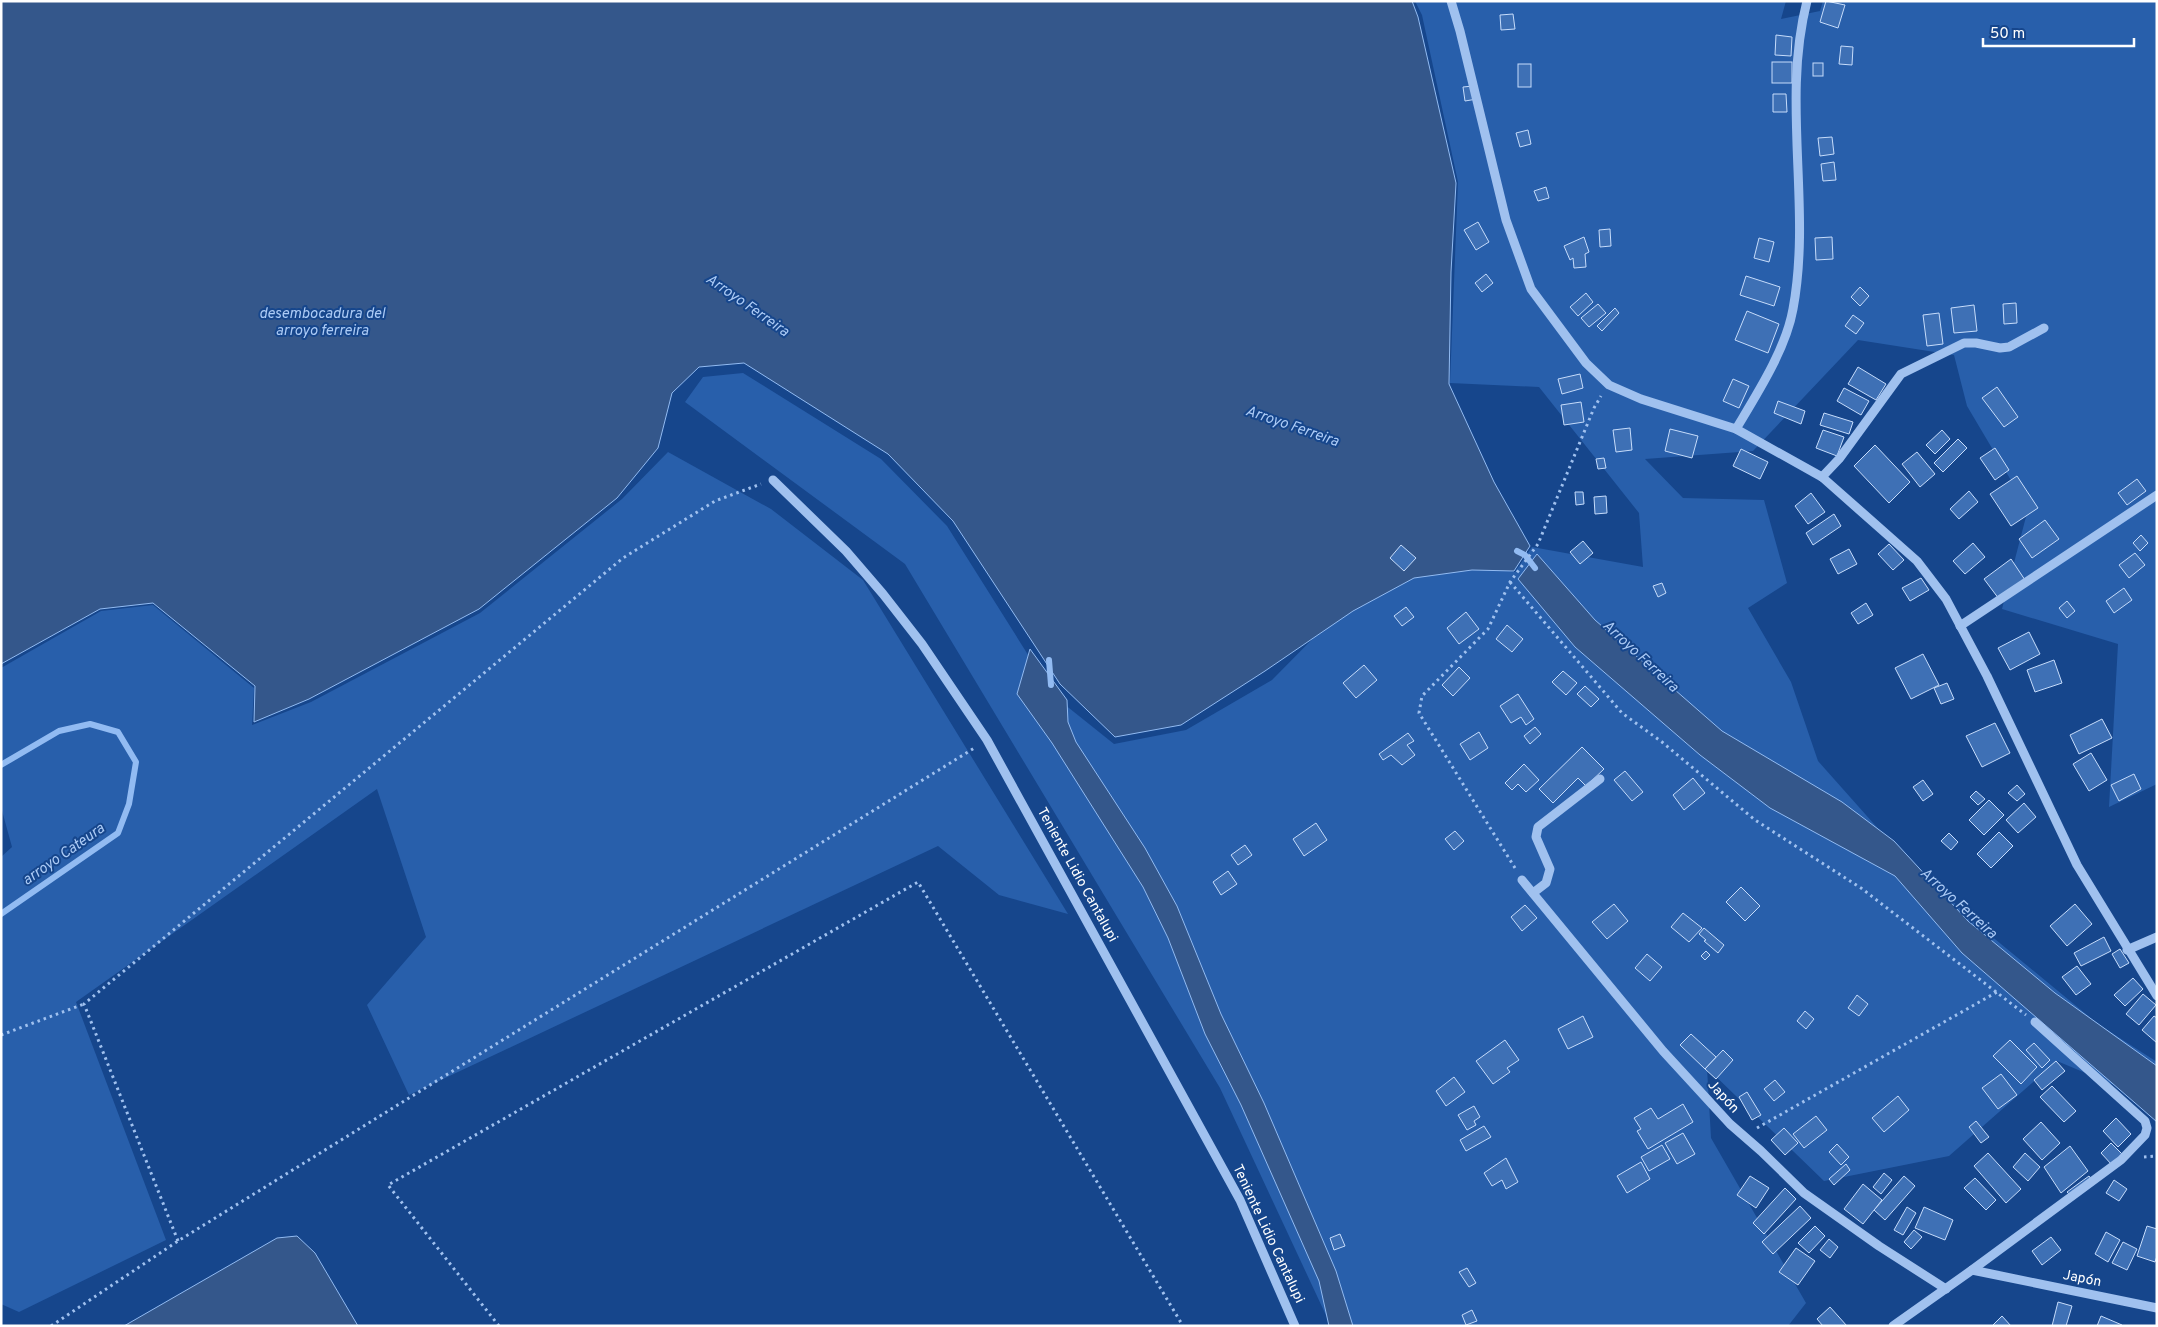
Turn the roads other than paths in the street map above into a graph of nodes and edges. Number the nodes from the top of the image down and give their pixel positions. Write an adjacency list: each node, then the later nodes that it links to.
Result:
1 (1451, 1): 4 (street)
2 (1807, 1): 4 (street)
3 (2044, 328): 5 (street)
4 (1736, 429): 5 (street)
5 (1822, 477): 8 (street)
6 (773, 480): 19 (street, Teniente Lidio Cantalupi)
7 (2157, 495): 8 (street)
8 (1960, 626): 13 (street)
9 (1600, 779): 11 (street)
10 (1522, 880): 11 (street, Japón)
11 (1533, 893): 17 (street, Japón)
12 (2157, 937): 13 (street)
13 (2127, 950): 14 (street)
14 (2157, 996)
15 (2035, 1022): 16 (street)
16 (1972, 1270): 17 (street); 18 (street, Japón)
17 (1946, 1289): 20 (street)
18 (2157, 1308)
19 (1294, 1326)
20 (1893, 1326)

